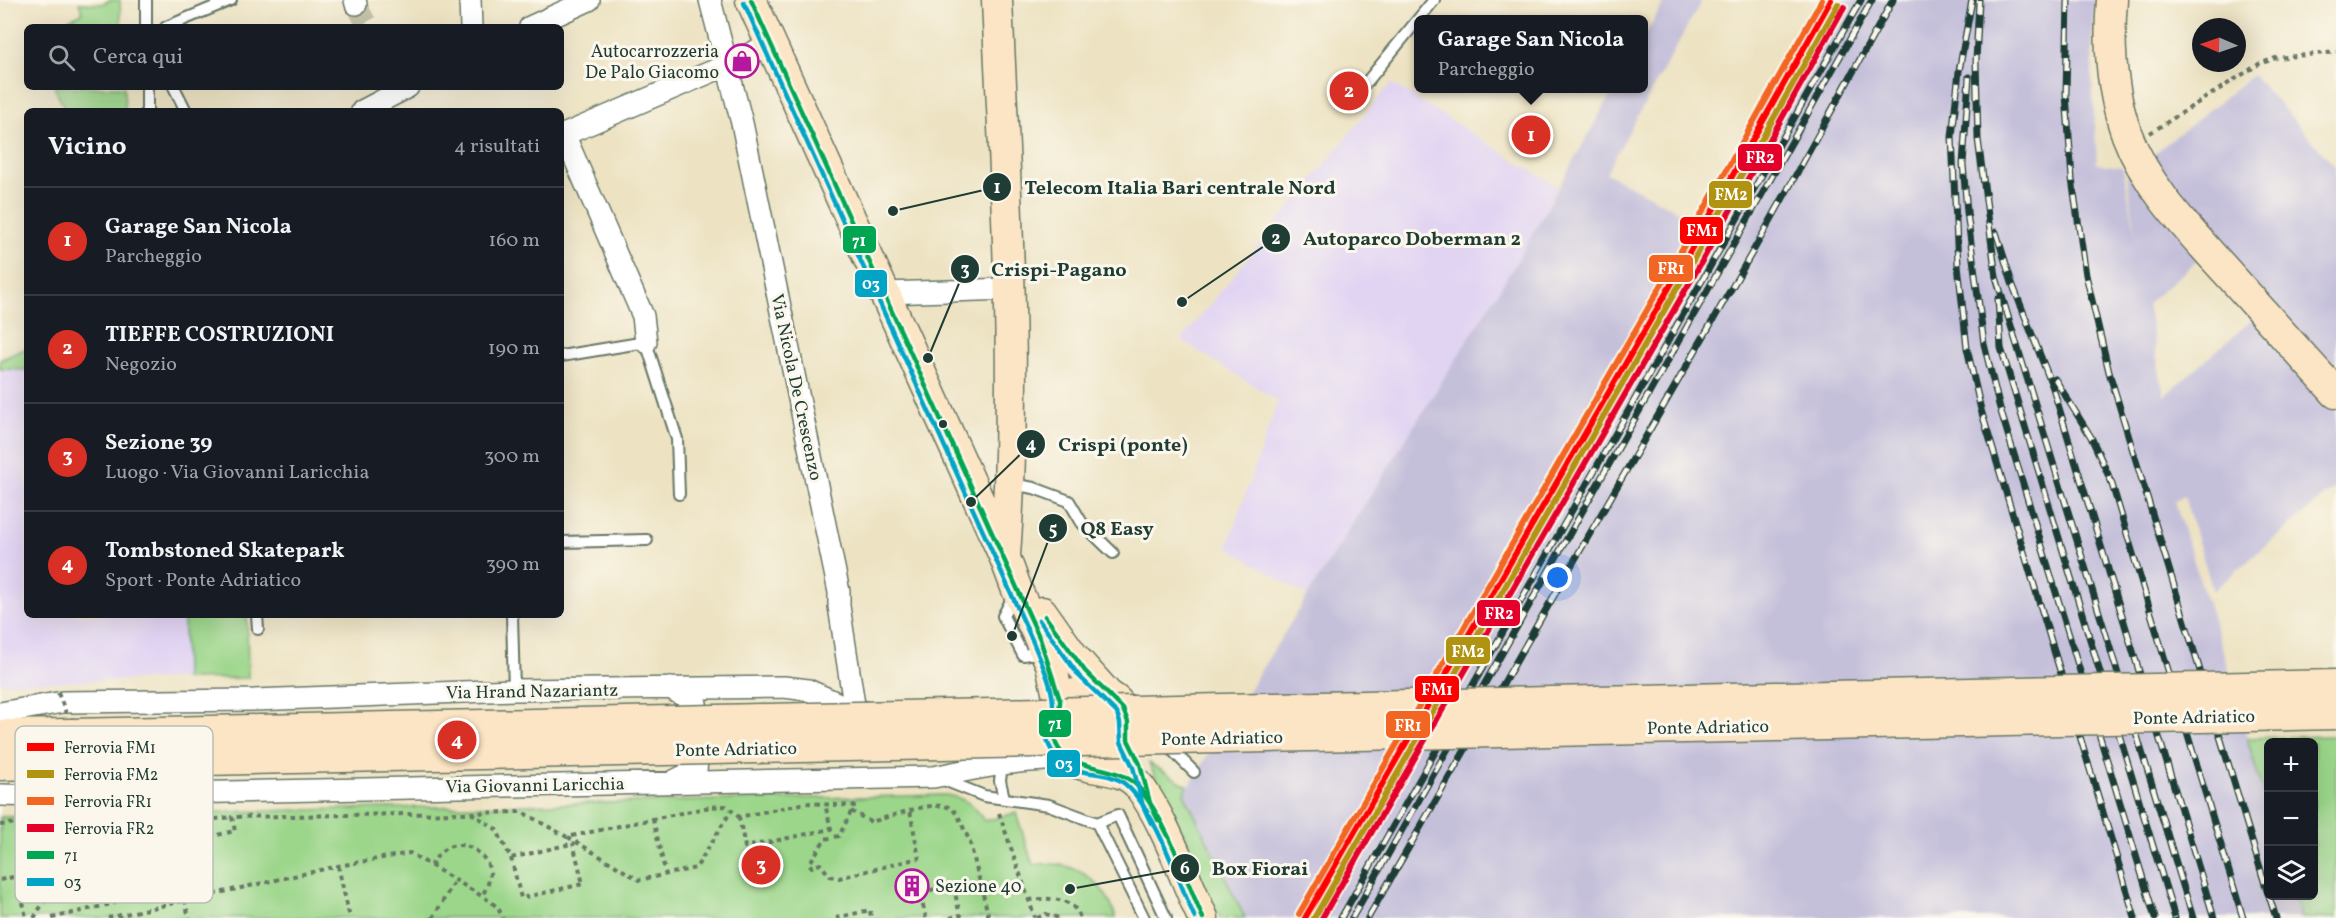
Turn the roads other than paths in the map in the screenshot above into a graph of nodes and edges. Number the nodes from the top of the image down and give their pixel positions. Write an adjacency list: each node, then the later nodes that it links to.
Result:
1 (146, 0): 11 (lane)
2 (231, 0): 12 (lane)
3 (470, 0): 13 (street)
4 (589, 0): 14 (street)
5 (710, 0): 17 (street, Via Nicola De Crescenzo)
6 (751, 0): 16 (main road)
7 (997, 0): 27 (main road)
8 (1434, 0): 10 (lane)
9 (2112, 0): 31 (main road)
10 (1422, 15)
11 (146, 24)
12 (173, 24)
13 (471, 24)
14 (537, 24)
15 (1414, 24): 18 (lane)
16 (770, 44): 17 (street); 28 (main road)
17 (727, 65): 25 (street); 47 (street, Via Nicola De Crescenzo)
18 (1366, 83)
19 (147, 90): 22 (lane)
20 (176, 90): 23 (lane)
21 (400, 90): 24 (street)
22 (147, 108)
23 (184, 108)
24 (367, 108)
25 (564, 135)
26 (564, 137): 29 (street)
27 (1010, 289): 28 (street); 32 (main road)
28 (885, 293): 37 (main road)
29 (646, 342): 30 (lane); 33 (lane)
30 (564, 356)
31 (2336, 393)
32 (1010, 484): 36 (lane); 37 (main road)
33 (679, 494)
34 (647, 540): 35 (lane)
35 (564, 542)
36 (1113, 553)
37 (1005, 558): 45 (main road); 46 (main road)
38 (257, 618): 40 (lane)
39 (512, 618): 44 (lane)
40 (258, 629)
41 (2336, 685): 50 (main road, Ponte Adriatico, bridge)
42 (784, 687): 43 (street, Via Hrand Nazariantz); 47 (street, Via Hrand Nazariantz); 61 (street)
43 (670, 688): 44 (street, Via Hrand Nazariantz); 62 (street)
44 (514, 690): 48 (street, Via Hrand Nazariantz)
45 (1108, 695): 46 (main road); 51 (main road)
46 (1060, 706): 47 (street, Via Hrand Nazariantz); 55 (main road)
47 (855, 711)
48 (0, 713)
49 (2336, 714): 54 (main road, Ponte Adriatico, bridge)
50 (213, 731)
51 (1128, 731): 55 (main road); 59 (lane); 67 (main road)
52 (0, 735): 53 (main road, Ponte Adriatico, bridge)
53 (15, 735)
54 (213, 760)
55 (1081, 763): 57 (street, Via Giovanni Laricchia); 67 (main road)
56 (15, 764): 58 (main road, Ponte Adriatico, bridge)
57 (1002, 764): 60 (street, Via Giovanni Laricchia); 66 (lane)
58 (0, 765)
59 (1194, 772)
60 (933, 777): 61 (street, Via Giovanni Laricchia); 66 (lane)
61 (789, 780): 62 (street, Via Giovanni Laricchia)
62 (671, 782): 63 (street, Via Giovanni Laricchia)
63 (213, 792)
64 (0, 795): 65 (street, Via Giovanni Laricchia)
65 (15, 795)
66 (1004, 798): 68 (lane)
67 (1150, 803): 71 (main road)
68 (1097, 823): 69 (lane); 70 (lane)
69 (1144, 918)
70 (1166, 918)
71 (1203, 918)

